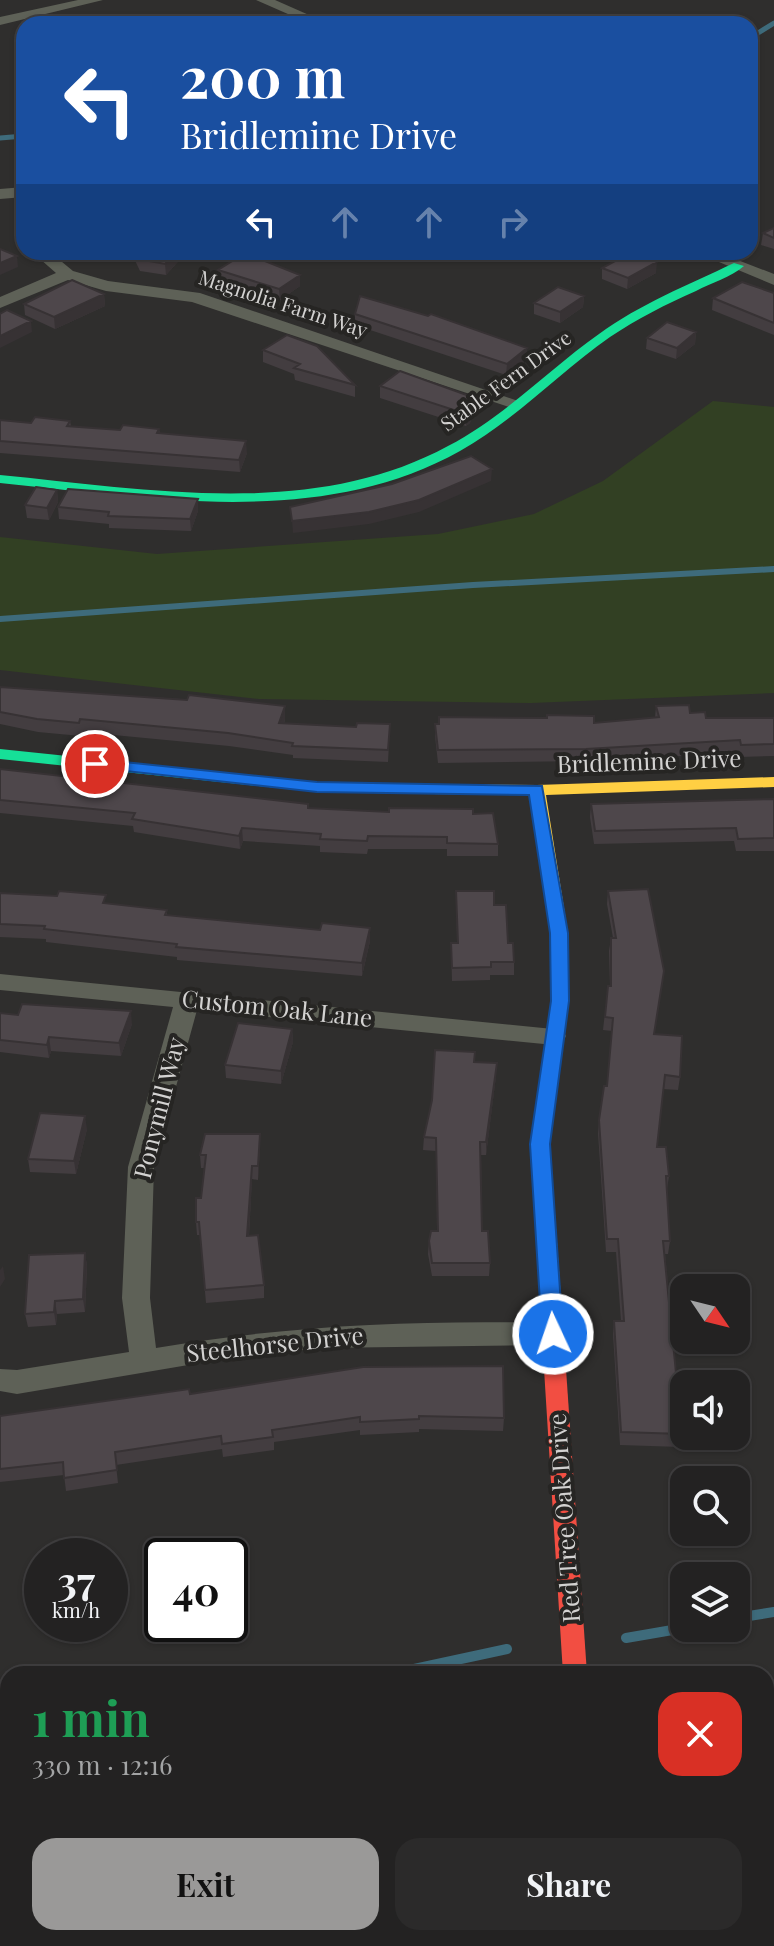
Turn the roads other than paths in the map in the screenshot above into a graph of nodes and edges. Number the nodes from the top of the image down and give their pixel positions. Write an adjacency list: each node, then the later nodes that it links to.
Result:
1 (96, 0): 4 (street)
2 (263, 0): 3 (street)
3 (302, 15)
4 (23, 16)
5 (50, 260): 8 (street, Magnolia Farm Way)
6 (723, 260): 7 (street)
7 (738, 266): 9 (street); 11 (street, Stable Fern Drive)
8 (67, 274): 10 (street); 11 (street, Magnolia Farm Way)
9 (774, 280)
10 (0, 303)
11 (515, 403): 12 (street, Stable Fern Drive)
12 (0, 479)
13 (0, 754): 15 (street, Bridlemine Drive)
14 (774, 782): 15 (street, Bridlemine Drive)
15 (537, 790): 18 (street, Red Tree Oak Drive)
16 (0, 982): 17 (street, Custom Oak Lane)
17 (187, 1000): 18 (street, Custom Oak Lane); 20 (street, Ponymill Way)
18 (554, 1036): 19 (street, Red Tree Oak Drive)
19 (553, 1334): 20 (street, Steelhorse Drive); 22 (street, Red Tree Oak Drive)
20 (144, 1360): 21 (street, Steelhorse Drive)
21 (0, 1380)
22 (574, 1666)

